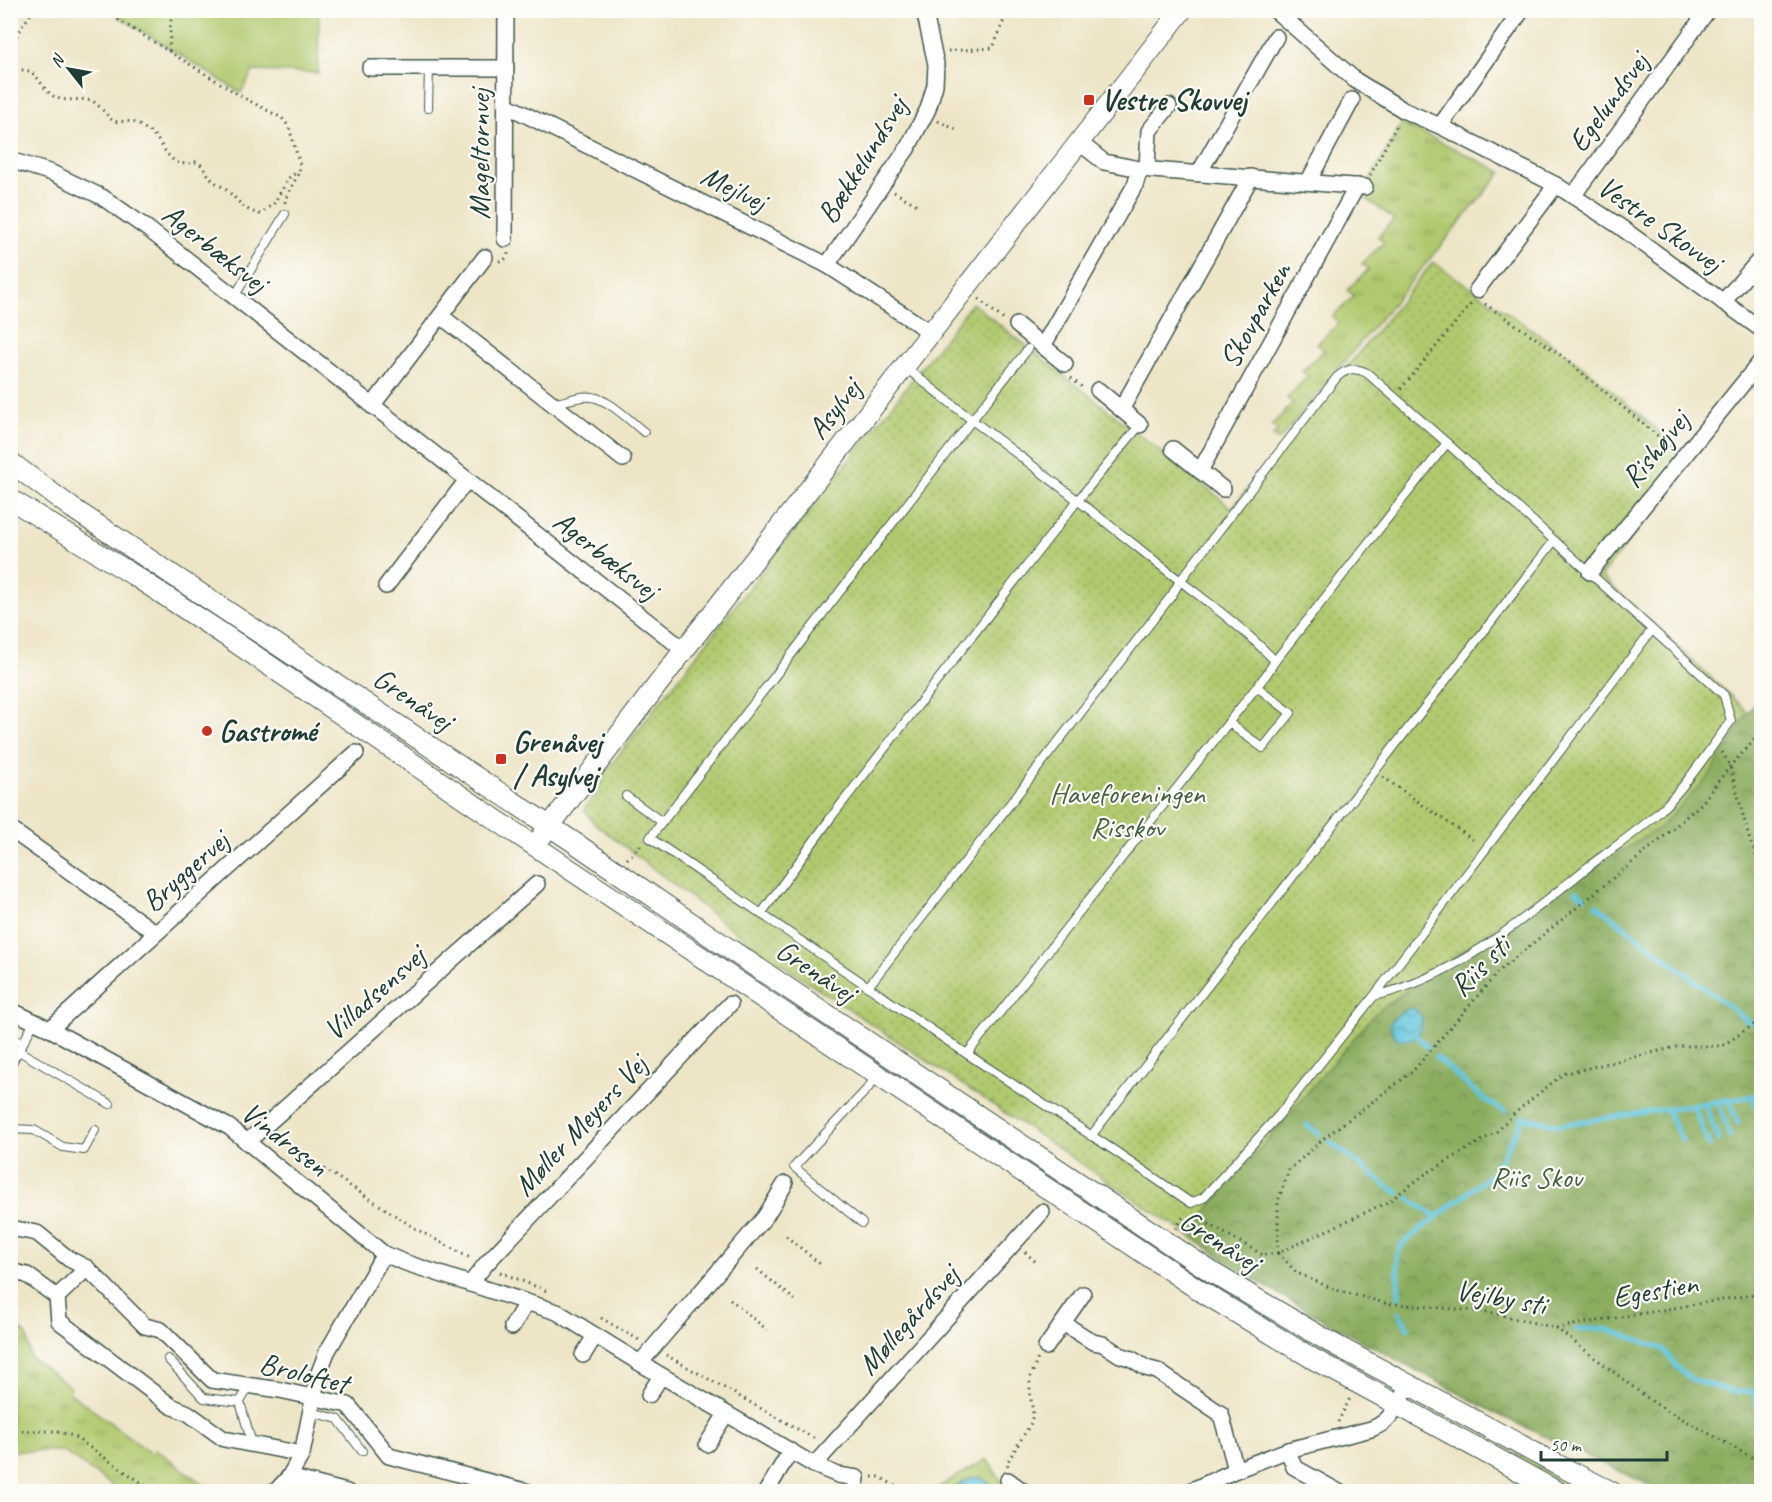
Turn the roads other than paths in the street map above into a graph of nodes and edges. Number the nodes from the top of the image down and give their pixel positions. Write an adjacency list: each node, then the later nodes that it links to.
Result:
1 (506, 10): 11 (street, Mageltornvej)
2 (924, 10): 29 (street, Bækkelundsvej)
3 (1182, 10): 17 (street, Asylvej)
4 (1275, 10): 7 (street, Vestre Skovvej)
5 (1522, 10): 16 (street)
6 (1708, 10): 24 (street, Egelundsvej)
7 (1293, 16): 16 (street, Vestre Skovvej)
8 (1276, 38): 20 (street)
9 (370, 68): 10 (street, Mageltornvej)
10 (429, 68): 11 (street, Mageltornvej); 15 (lane)
11 (506, 68): 13 (street, Mageltornvej)
12 (1352, 100): 22 (street)
13 (506, 105): 26 (street, Mageltornvej); 29 (street, Mejlvej)
14 (1168, 106): 19 (street)
15 (428, 108)
16 (1440, 126): 23 (street, Vestre Skovvej)
17 (1080, 143): 19 (street); 36 (street, Asylvej)
18 (10, 160): 31 (street, Agerbæksvej)
19 (1143, 169): 20 (street); 37 (street)
20 (1199, 173): 21 (street)
21 (1251, 177): 22 (street); 45 (street)
22 (1308, 182): 53 (street, Skovparken)
23 (1556, 185): 24 (street, Vestre Skovvej); 30 (street, Vestre Skovvej)
24 (1573, 196): 32 (street, Vestre Skovvej)
25 (285, 214): 31 (lane)
26 (505, 239)
27 (485, 257): 33 (street)
28 (1761, 257): 32 (street)
29 (827, 265): 36 (street, Mejlvej)
30 (1476, 294)
31 (234, 297): 44 (street, Agerbæksvej)
32 (1723, 302): 35 (street, Vestre Skovvej)
33 (441, 316): 43 (street); 44 (street)
34 (1017, 325): 37 (street)
35 (1761, 330)
36 (932, 333): 41 (street, Asylvej)
37 (1044, 346): 40 (street)
38 (1028, 349): 46 (lane)
39 (1761, 360): 59 (street, Rishøjvej)
40 (1065, 364)
41 (905, 367): 46 (lane); 63 (street, Asylvej)
42 (1098, 390): 45 (street)
43 (553, 404): 48 (lane); 51 (street)
44 (372, 406): 54 (street, Agerbæksvej)
45 (1122, 408): 47 (street)
46 (972, 420): 57 (lane); 69 (lane)
47 (1140, 425): 57 (lane)
48 (644, 432)
49 (1447, 443): 58 (lane); 60 (lane); 64 (lane)
50 (1173, 449): 53 (street)
51 (623, 459)
52 (10, 462): 70 (street, Grenåvej)
53 (1200, 471): 55 (street)
54 (466, 480): 61 (street); 63 (street, Agerbæksvej)
55 (1223, 489)
56 (10, 499): 72 (street, Grenåvej)
57 (1078, 500): 60 (lane); 74 (lane)
58 (1554, 541): 59 (lane); 91 (lane)
59 (1590, 572): 62 (lane)
60 (1180, 581): 64 (lane); 76 (lane)
61 (386, 586)
62 (1652, 630): 77 (lane); 77 (lane)
63 (684, 650): 70 (street, Asylvej)
64 (1275, 661): 65 (lane)
65 (1257, 687): 66 (lane); 66 (lane)
66 (1229, 723): 85 (lane)
67 (356, 753): 75 (street, Bryggervej)
68 (626, 796): 69 (lane)
69 (662, 822): 74 (lane)
70 (549, 826): 72 (street, Asylvej); 112 (street, Grenåvej)
71 (10, 829): 75 (street)
72 (536, 846): 87 (street, Grenåvej)
73 (537, 884): 92 (street, Villadsensvej)
74 (761, 914): 76 (lane)
75 (156, 933): 81 (street, Bryggervej)
76 (868, 987): 85 (lane)
77 (1374, 996): 91 (lane)
78 (730, 1004): 100 (street, Møller Meyers Vej)
79 (10, 1010): 80 (street, Vindrosen)
80 (35, 1021): 81 (street, Vindrosen); 83 (lane)
81 (50, 1029): 92 (street, Vindrosen)
82 (10, 1038): 83 (lane)
83 (23, 1043): 84 (lane)
84 (18, 1051): 86 (lane); 88 (lane)
85 (967, 1054): 91 (lane)
86 (10, 1066)
87 (877, 1074): 95 (lane); 117 (street, Grenåvej)
88 (110, 1104)
89 (10, 1129): 90 (lane)
90 (95, 1130)
91 (1091, 1136)
92 (247, 1142): 97 (street, Vindrosen)
93 (785, 1184): 110 (street)
94 (1042, 1212): 125 (street, Møllegårdsvej)
95 (862, 1222)
96 (10, 1228): 98 (street, Broloftet)
97 (384, 1254): 100 (street, Vindrosen); 116 (street)
98 (87, 1268): 102 (street); 113 (street, Broloftet)
99 (10, 1271): 102 (street)
100 (470, 1284): 103 (street, Vindrosen)
101 (1083, 1294): 104 (street)
102 (57, 1297): 119 (street)
103 (526, 1303): 105 (street); 106 (street, Vindrosen)
104 (1063, 1323): 107 (street); 126 (street)
105 (512, 1327)
106 (595, 1336): 108 (street); 110 (street, Vindrosen)
107 (1046, 1347)
108 (583, 1354)
109 (168, 1359): 115 (lane)
110 (640, 1364): 111 (street, Vindrosen)
111 (660, 1376): 114 (street); 118 (street, Vindrosen)
112 (1408, 1384): 117 (street); 138 (street, Grenåvej)
113 (250, 1386): 115 (lane); 116 (street, Broloftet)
114 (649, 1395)
115 (240, 1402): 119 (lane)
116 (312, 1404): 122 (lane); 124 (street); 132 (street, Broloftet)
117 (1397, 1405): 121 (street); 137 (street, Grenåvej)
118 (726, 1414): 120 (street); 123 (street, Vindrosen)
119 (252, 1444): 124 (street)
120 (707, 1444)
121 (1288, 1450): 126 (street); 136 (street)
122 (362, 1451)
123 (790, 1452): 125 (street, Vindrosen); 133 (street)
124 (303, 1454): 127 (street)
125 (814, 1465): 129 (street, Vindrosen)
126 (1236, 1470): 135 (street)
127 (289, 1477): 130 (street); 131 (street)
128 (1008, 1480): 134 (street)
129 (856, 1485)
130 (275, 1491)
131 (347, 1491)
132 (529, 1491)
133 (766, 1491)
134 (1024, 1491)
135 (1188, 1491)
136 (1340, 1491)
137 (1558, 1491)
138 (1612, 1491)

